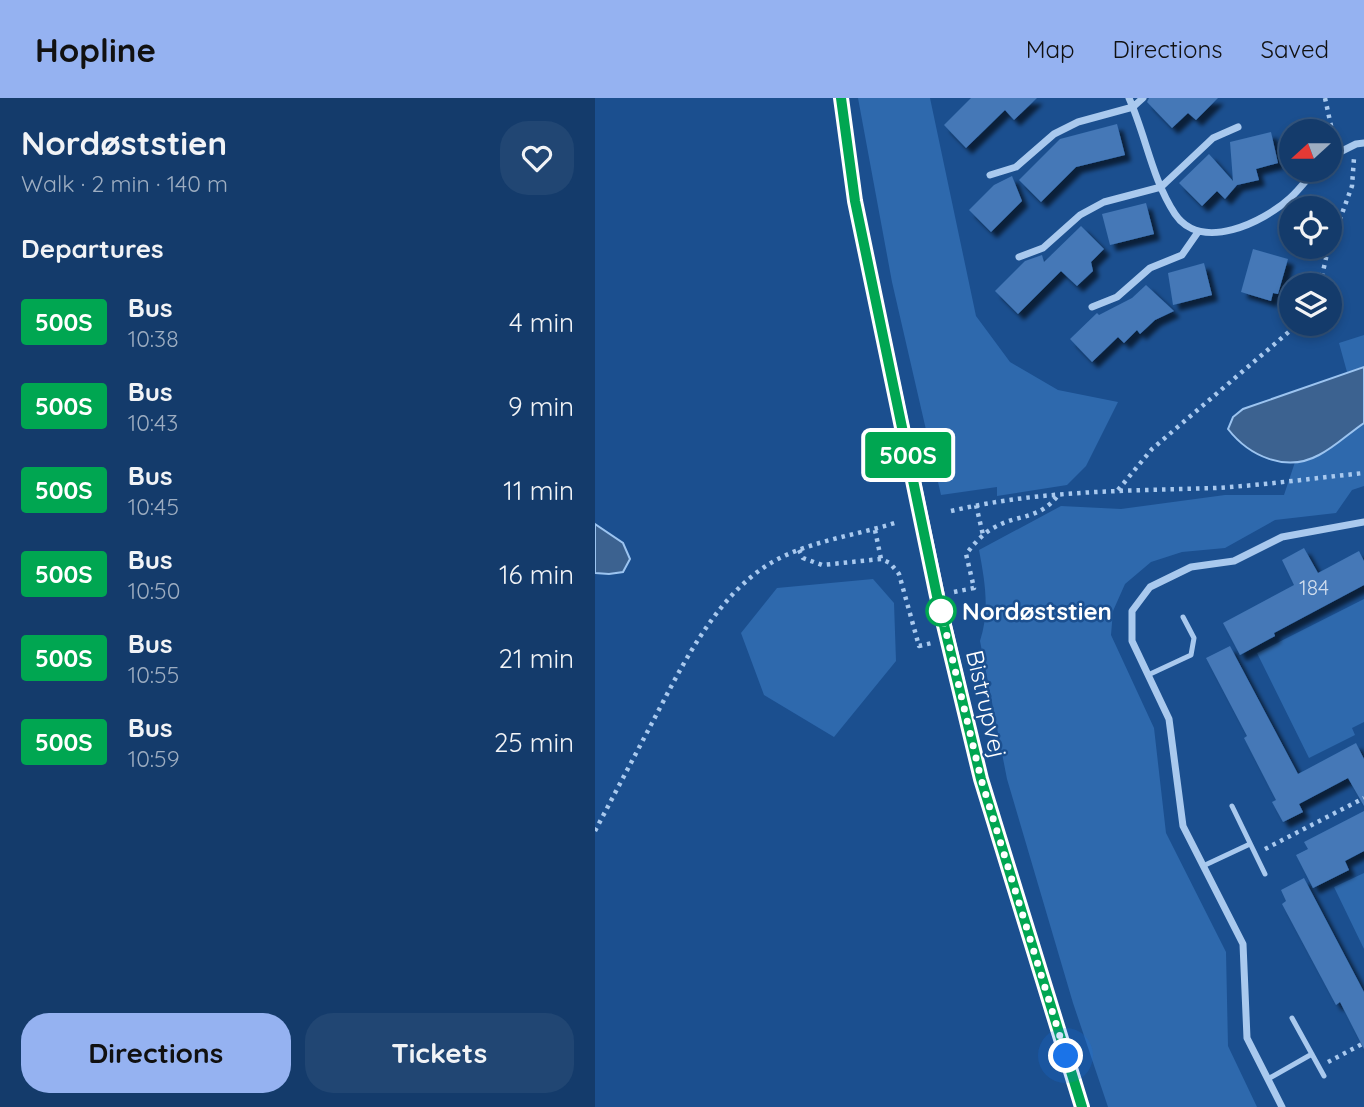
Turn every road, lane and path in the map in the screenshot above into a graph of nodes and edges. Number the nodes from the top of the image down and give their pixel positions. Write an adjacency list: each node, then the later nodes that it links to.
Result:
1 (841, 98): 28 (main road, Bistrupvej)
2 (1129, 98): 5 (street)
3 (1143, 98): 5 (street)
4 (1325, 98): 7 (path)
5 (1133, 107): 9 (street); 11 (street)
6 (1238, 127): 11 (street)
7 (1360, 143): 8 (street); 14 (path)
8 (1342, 152)
9 (990, 175)
10 (1305, 182): 12 (street)
11 (1161, 187): 12 (street); 13 (street)
12 (1198, 232): 15 (street)
13 (1019, 257)
14 (1323, 273)
15 (1092, 306)
16 (1284, 336): 18 (path)
17 (1364, 473): 18 (path)
18 (1117, 490): 19 (path)
19 (1059, 493): 20 (path); 25 (path)
20 (976, 505): 21 (path); 25 (path)
21 (951, 511)
22 (898, 522): 24 (path)
23 (1364, 522): 31 (street)
24 (875, 530): 26 (path); 27 (path)
25 (983, 535): 28 (path)
26 (799, 550): 27 (path); 34 (path)
27 (881, 559): 30 (path)
28 (937, 596): 30 (main road, Bistrupvej)
29 (1183, 617): 31 (lane)
30 (948, 640): 45 (main road, Bistrupvej)
31 (1148, 675): 37 (street)
32 (1364, 798): 36 (path)
33 (1232, 806): 35 (lane)
34 (595, 831)
35 (1250, 844): 36 (lane); 37 (lane)
36 (1255, 854): 38 (lane)
37 (1203, 866): 44 (street)
38 (1265, 874)
39 (1292, 1018): 41 (lane)
40 (1364, 1042): 42 (path)
41 (1312, 1054): 42 (lane); 44 (lane)
42 (1319, 1066): 43 (lane)
43 (1324, 1076)
44 (1268, 1079): 46 (street)
45 (1081, 1107)
46 (1282, 1107)

